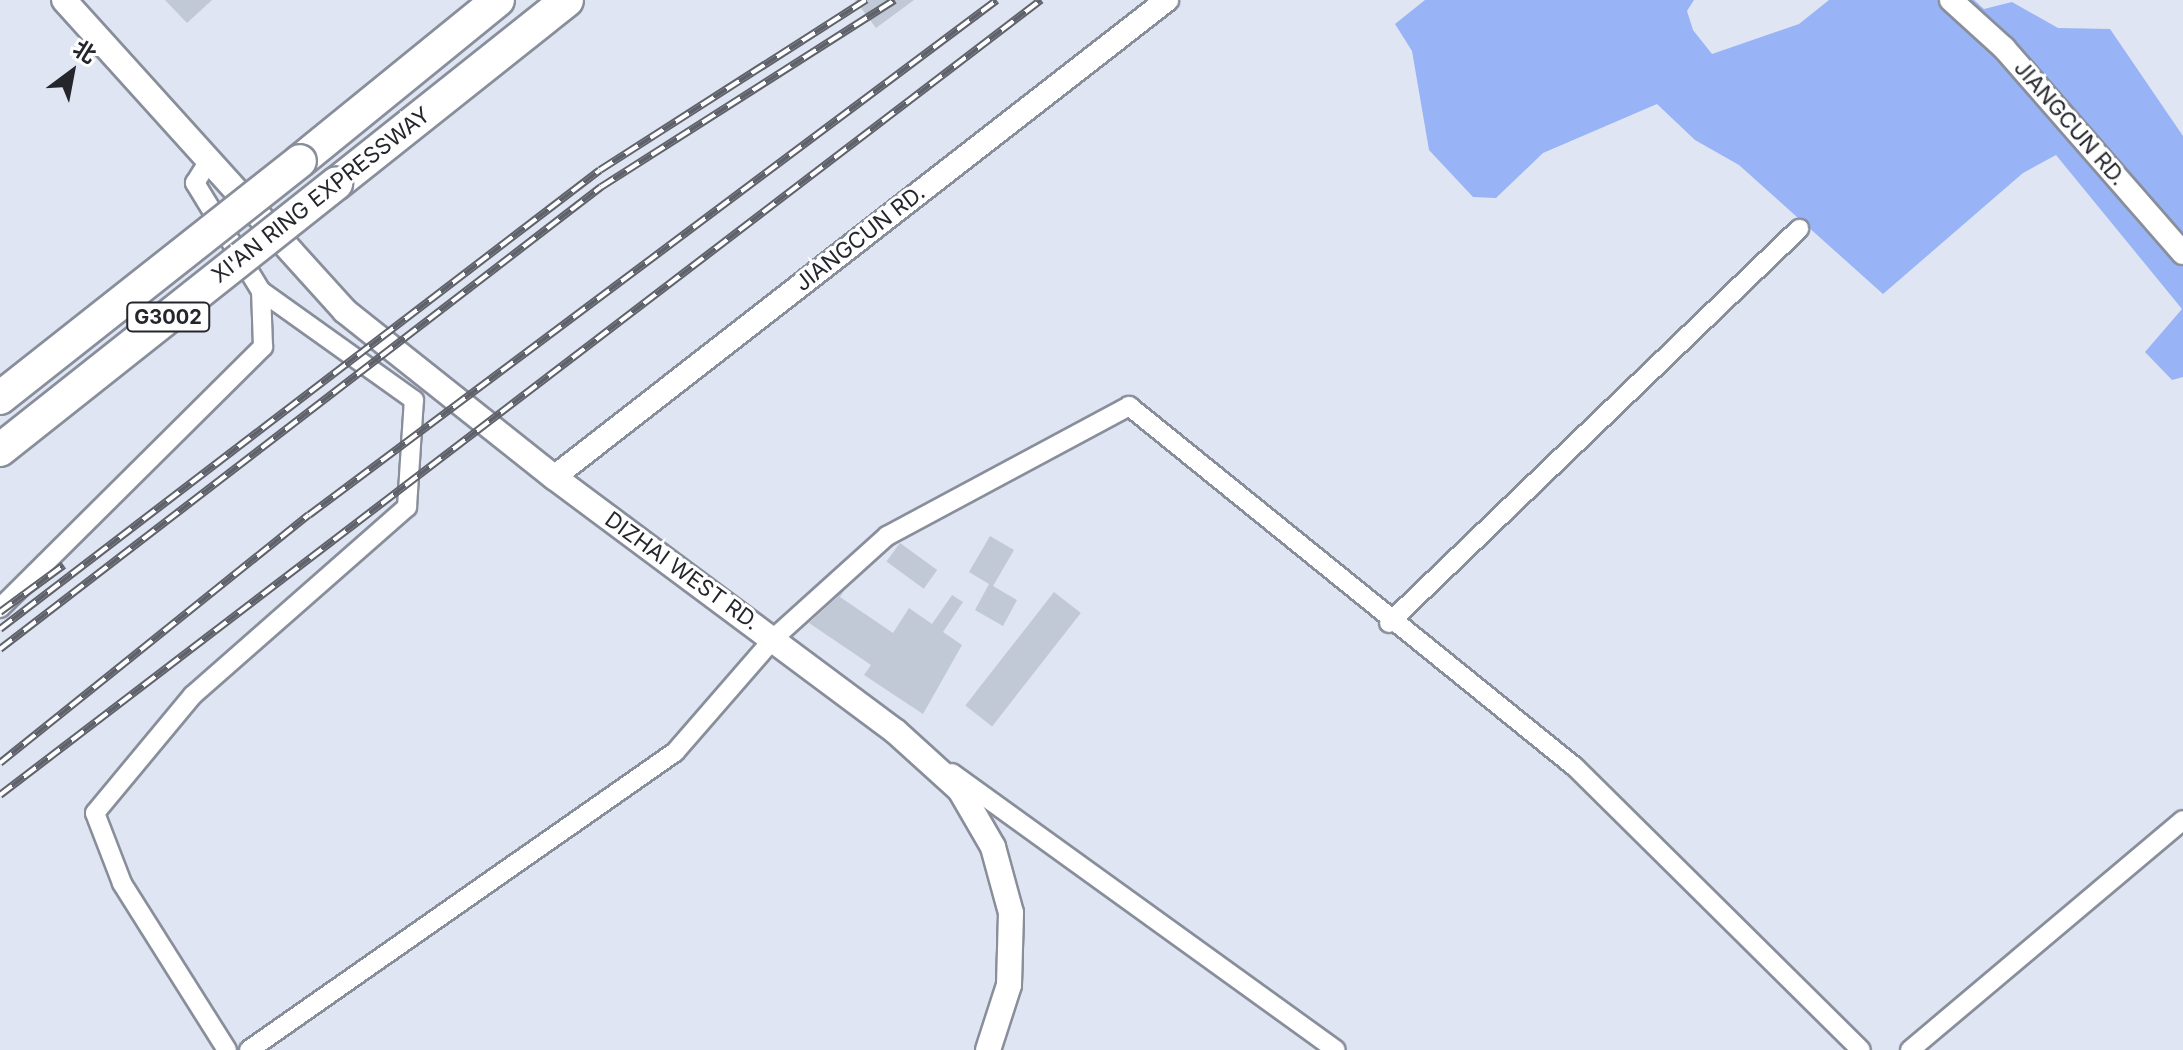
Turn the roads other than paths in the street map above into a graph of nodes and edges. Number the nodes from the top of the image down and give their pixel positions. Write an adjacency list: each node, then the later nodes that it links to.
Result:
1 (64, 0): 9 (main road, DIZHAI WEST RD.)
2 (83, 0): 9 (main road, DIZHAI WEST RD.)
3 (498, 0): 13 (highway, XI'AN RING EXPRESSWAY / G3002, bridge)
4 (567, 0): 8 (highway, XI'AN RING EXPRESSWAY / G3002)
5 (584, 0): 8 (highway)
6 (1167, 0): 15 (street, JIANGCUN RD.)
7 (1951, 0): 11 (street, JIANGCUN RD.)
8 (460, 86): 14 (highway, XI'AN RING EXPRESSWAY / G3002, bridge)
9 (210, 159): 12 (street); 15 (main road, DIZHAI WEST RD.)
10 (1799, 229): 17 (street)
11 (2183, 253)
12 (261, 291): 16 (street); 21 (street)
13 (0, 398)
14 (0, 450)
15 (554, 477): 18 (main road, DIZHAI WEST RD.)
16 (0, 608)
17 (1389, 623): 18 (street); 25 (street)
18 (774, 638): 19 (main road, DIZHAI WEST RD.); 22 (street)
19 (895, 731): 23 (main road, DIZHAI WEST RD.); 24 (street)
20 (2183, 820): 26 (street)
21 (227, 1050)
22 (249, 1050)
23 (988, 1050)
24 (1336, 1050)
25 (1861, 1050)
26 (1910, 1050)

